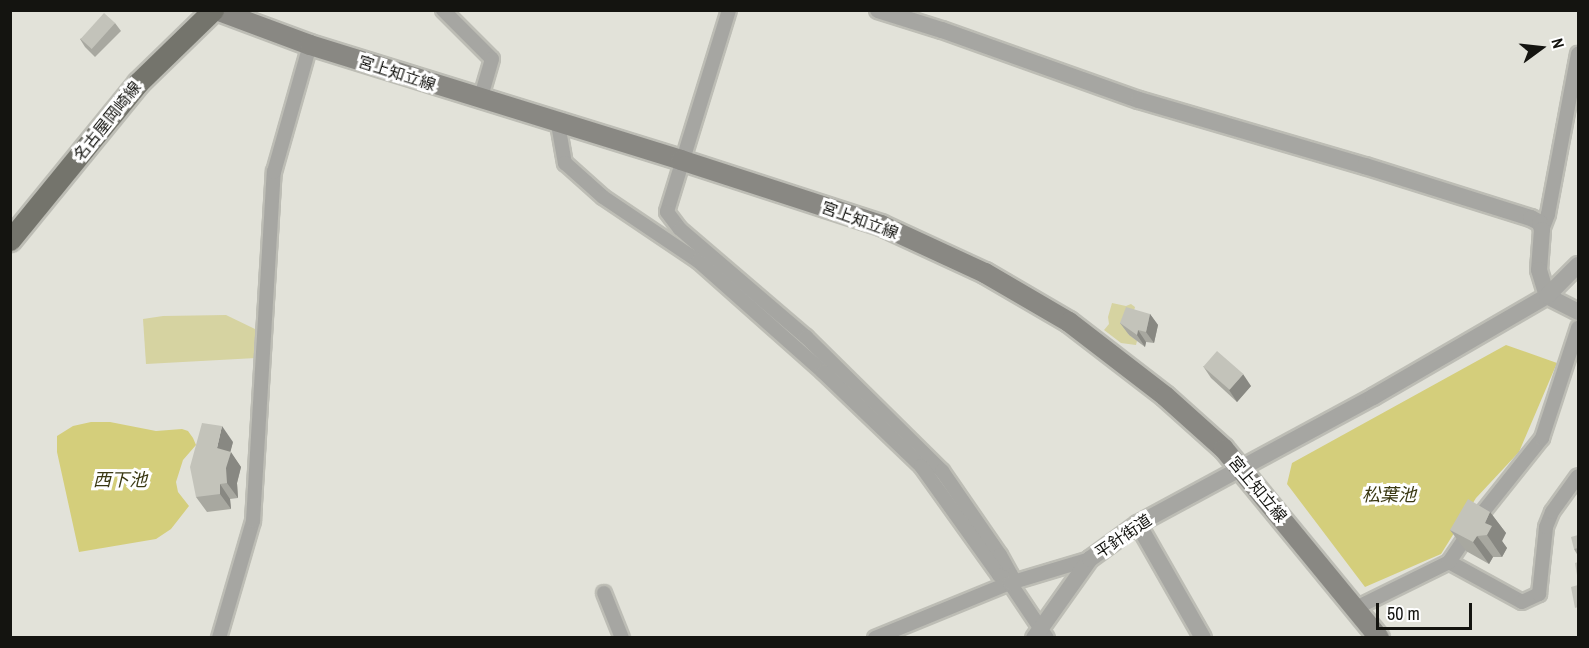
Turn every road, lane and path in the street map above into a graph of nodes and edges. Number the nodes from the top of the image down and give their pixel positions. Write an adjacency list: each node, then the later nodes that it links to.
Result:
1 (214, 10): 5 (main road, 宮上知立線); 11 (main road, 名古屋岡崎線)
2 (444, 10): 7 (street)
3 (729, 10): 9 (street)
4 (878, 10): 10 (street)
5 (310, 45): 7 (main road, 宮上知立線); 25 (street)
6 (1578, 57): 10 (street)
7 (480, 100): 8 (main road, 宮上知立線)
8 (558, 124): 9 (main road, 宮上知立線); 21 (street)
9 (681, 160): 16 (main road, 宮上知立線); 21 (street)
10 (1542, 230): 13 (street)
11 (10, 240)
12 (1578, 265): 13 (street, 平針街道)
13 (1547, 296): 14 (street); 16 (street, 平針街道)
14 (1578, 312)
15 (1578, 328): 20 (street)
16 (1241, 469): 18 (street, 平針街道); 23 (main road, 宮上知立線)
17 (1578, 476): 20 (street)
18 (1138, 524): 19 (street, 平針街道); 28 (street)
19 (1089, 559): 21 (street); 24 (street, 平針街道)
20 (1449, 562): 23 (street)
21 (1010, 583): 24 (street); 27 (street)
22 (604, 593): 26 (street)
23 (1356, 608): 29 (main road, 宮上知立線)
24 (1040, 634)
25 (219, 638)
26 (622, 638)
27 (875, 638)
28 (1203, 638)
29 (1378, 638)

